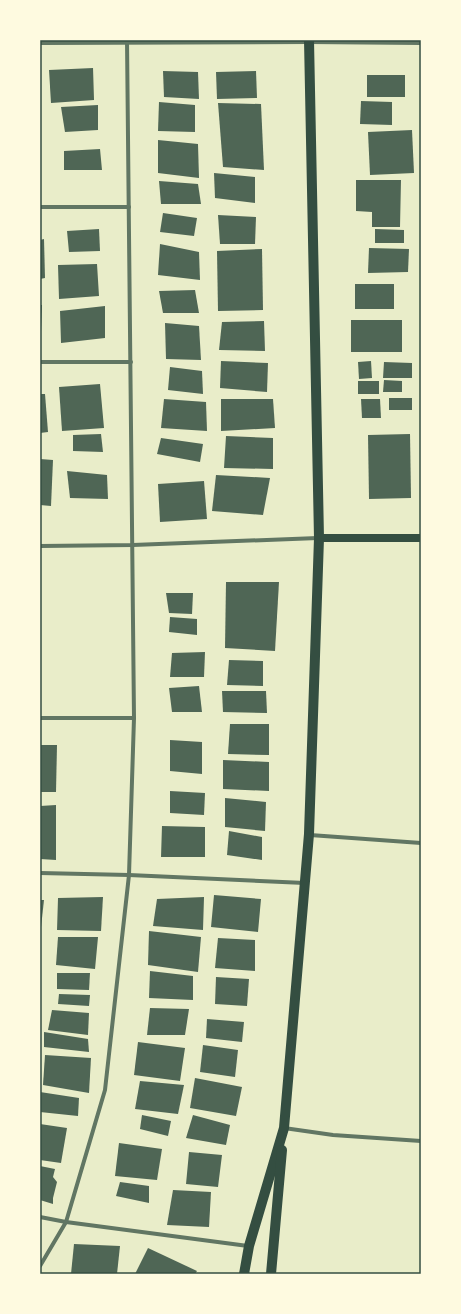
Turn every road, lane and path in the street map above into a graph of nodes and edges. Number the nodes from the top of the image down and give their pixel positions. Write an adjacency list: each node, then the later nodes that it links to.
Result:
1 (127, 41): 2 (street); 3 (street); 6 (street)
2 (309, 41): 4 (street); 9 (main road)
3 (40, 42)
4 (421, 44)
5 (40, 207): 6 (street)
6 (129, 207): 8 (street)
7 (40, 362): 8 (street)
8 (131, 362): 11 (street)
9 (319, 538): 10 (main road); 11 (street); 15 (main road)
10 (421, 538)
11 (133, 545): 12 (street); 14 (street)
12 (40, 546)
13 (40, 718): 14 (street)
14 (134, 718): 18 (street)
15 (309, 834): 16 (street); 19 (main road)
16 (421, 843)
17 (40, 873): 18 (street)
18 (129, 875): 19 (street); 23 (street)
19 (305, 883): 20 (main road)
20 (284, 1128): 21 (street); 24 (main road); 28 (main road)
21 (421, 1141)
22 (40, 1217): 23 (street)
23 (66, 1222): 24 (street); 25 (street)
24 (249, 1246): 26 (main road); 27 (main road)
25 (40, 1266)
26 (237, 1274)
27 (244, 1274)
28 (271, 1274)

